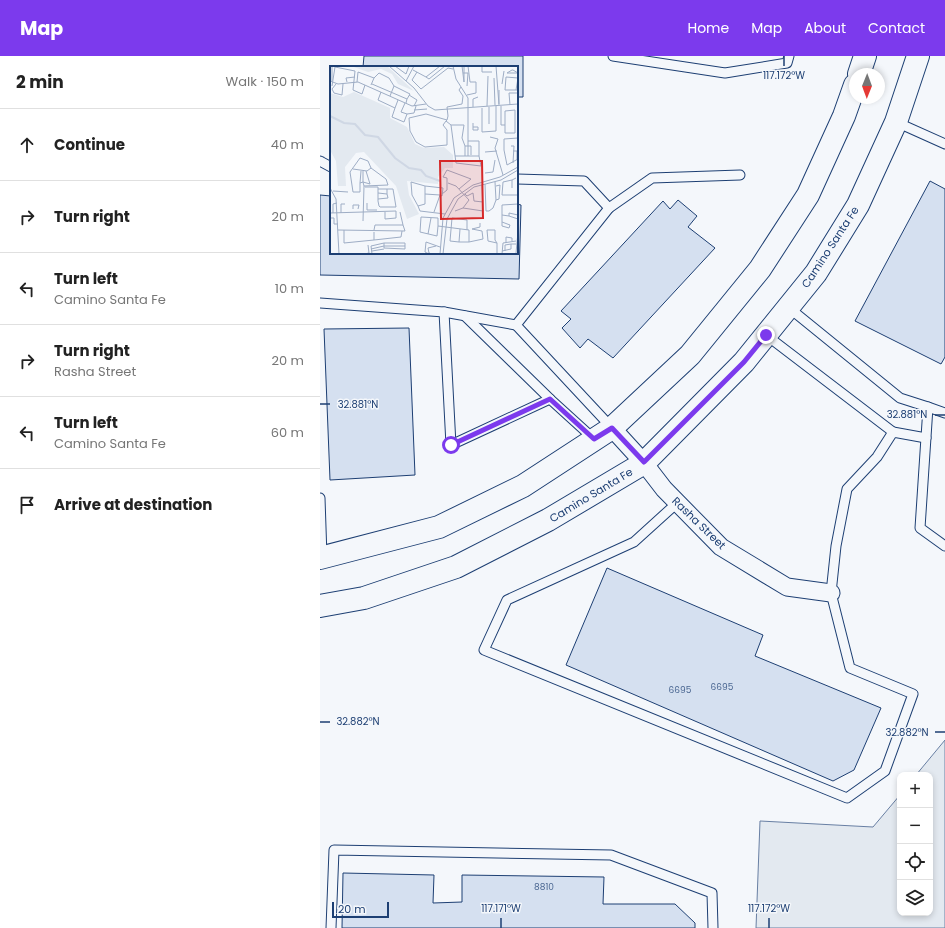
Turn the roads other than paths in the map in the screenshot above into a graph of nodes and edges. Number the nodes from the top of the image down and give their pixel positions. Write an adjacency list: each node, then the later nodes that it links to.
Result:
1 (613, 56): 2 (lane)
2 (789, 56)
3 (865, 56): 5 (main road)
4 (918, 56): 7 (main road, Camino Santa Fe)
5 (861, 68)
6 (849, 102): 24 (main road)
7 (896, 122): 8 (lane); 15 (main road, Camino Santa Fe)
8 (945, 144)
9 (320, 161): 10 (lane)
10 (330, 166)
11 (740, 175): 13 (lane)
12 (518, 179): 13 (lane)
13 (609, 208): 18 (lane)
14 (320, 303): 16 (lane)
15 (788, 307): 19 (main road, Camino Santa Fe); 21 (lane)
16 (444, 312): 17 (lane); 20 (lane)
17 (465, 316): 18 (lane); 20 (lane)
18 (516, 325): 24 (lane)
19 (766, 335): 23 (lane); 26 (main road, Camino Santa Fe)
20 (550, 399): 24 (lane)
21 (928, 406): 22 (lane); 25 (lane)
22 (945, 413)
23 (893, 432): 25 (lane); 31 (lane)
24 (603, 434): 26 (street, Rasha Street); 30 (main road)
25 (926, 438): 29 (lane)
26 (644, 462): 28 (street, Rasha Street); 32 (main road, Camino Santa Fe)
27 (320, 498): 30 (lane)
28 (677, 503): 31 (street, Rasha Street); 31 (lane)
29 (945, 546)
30 (321, 558)
31 (831, 593)
32 (320, 606)
33 (331, 928): 34 (lane)
34 (713, 928)

